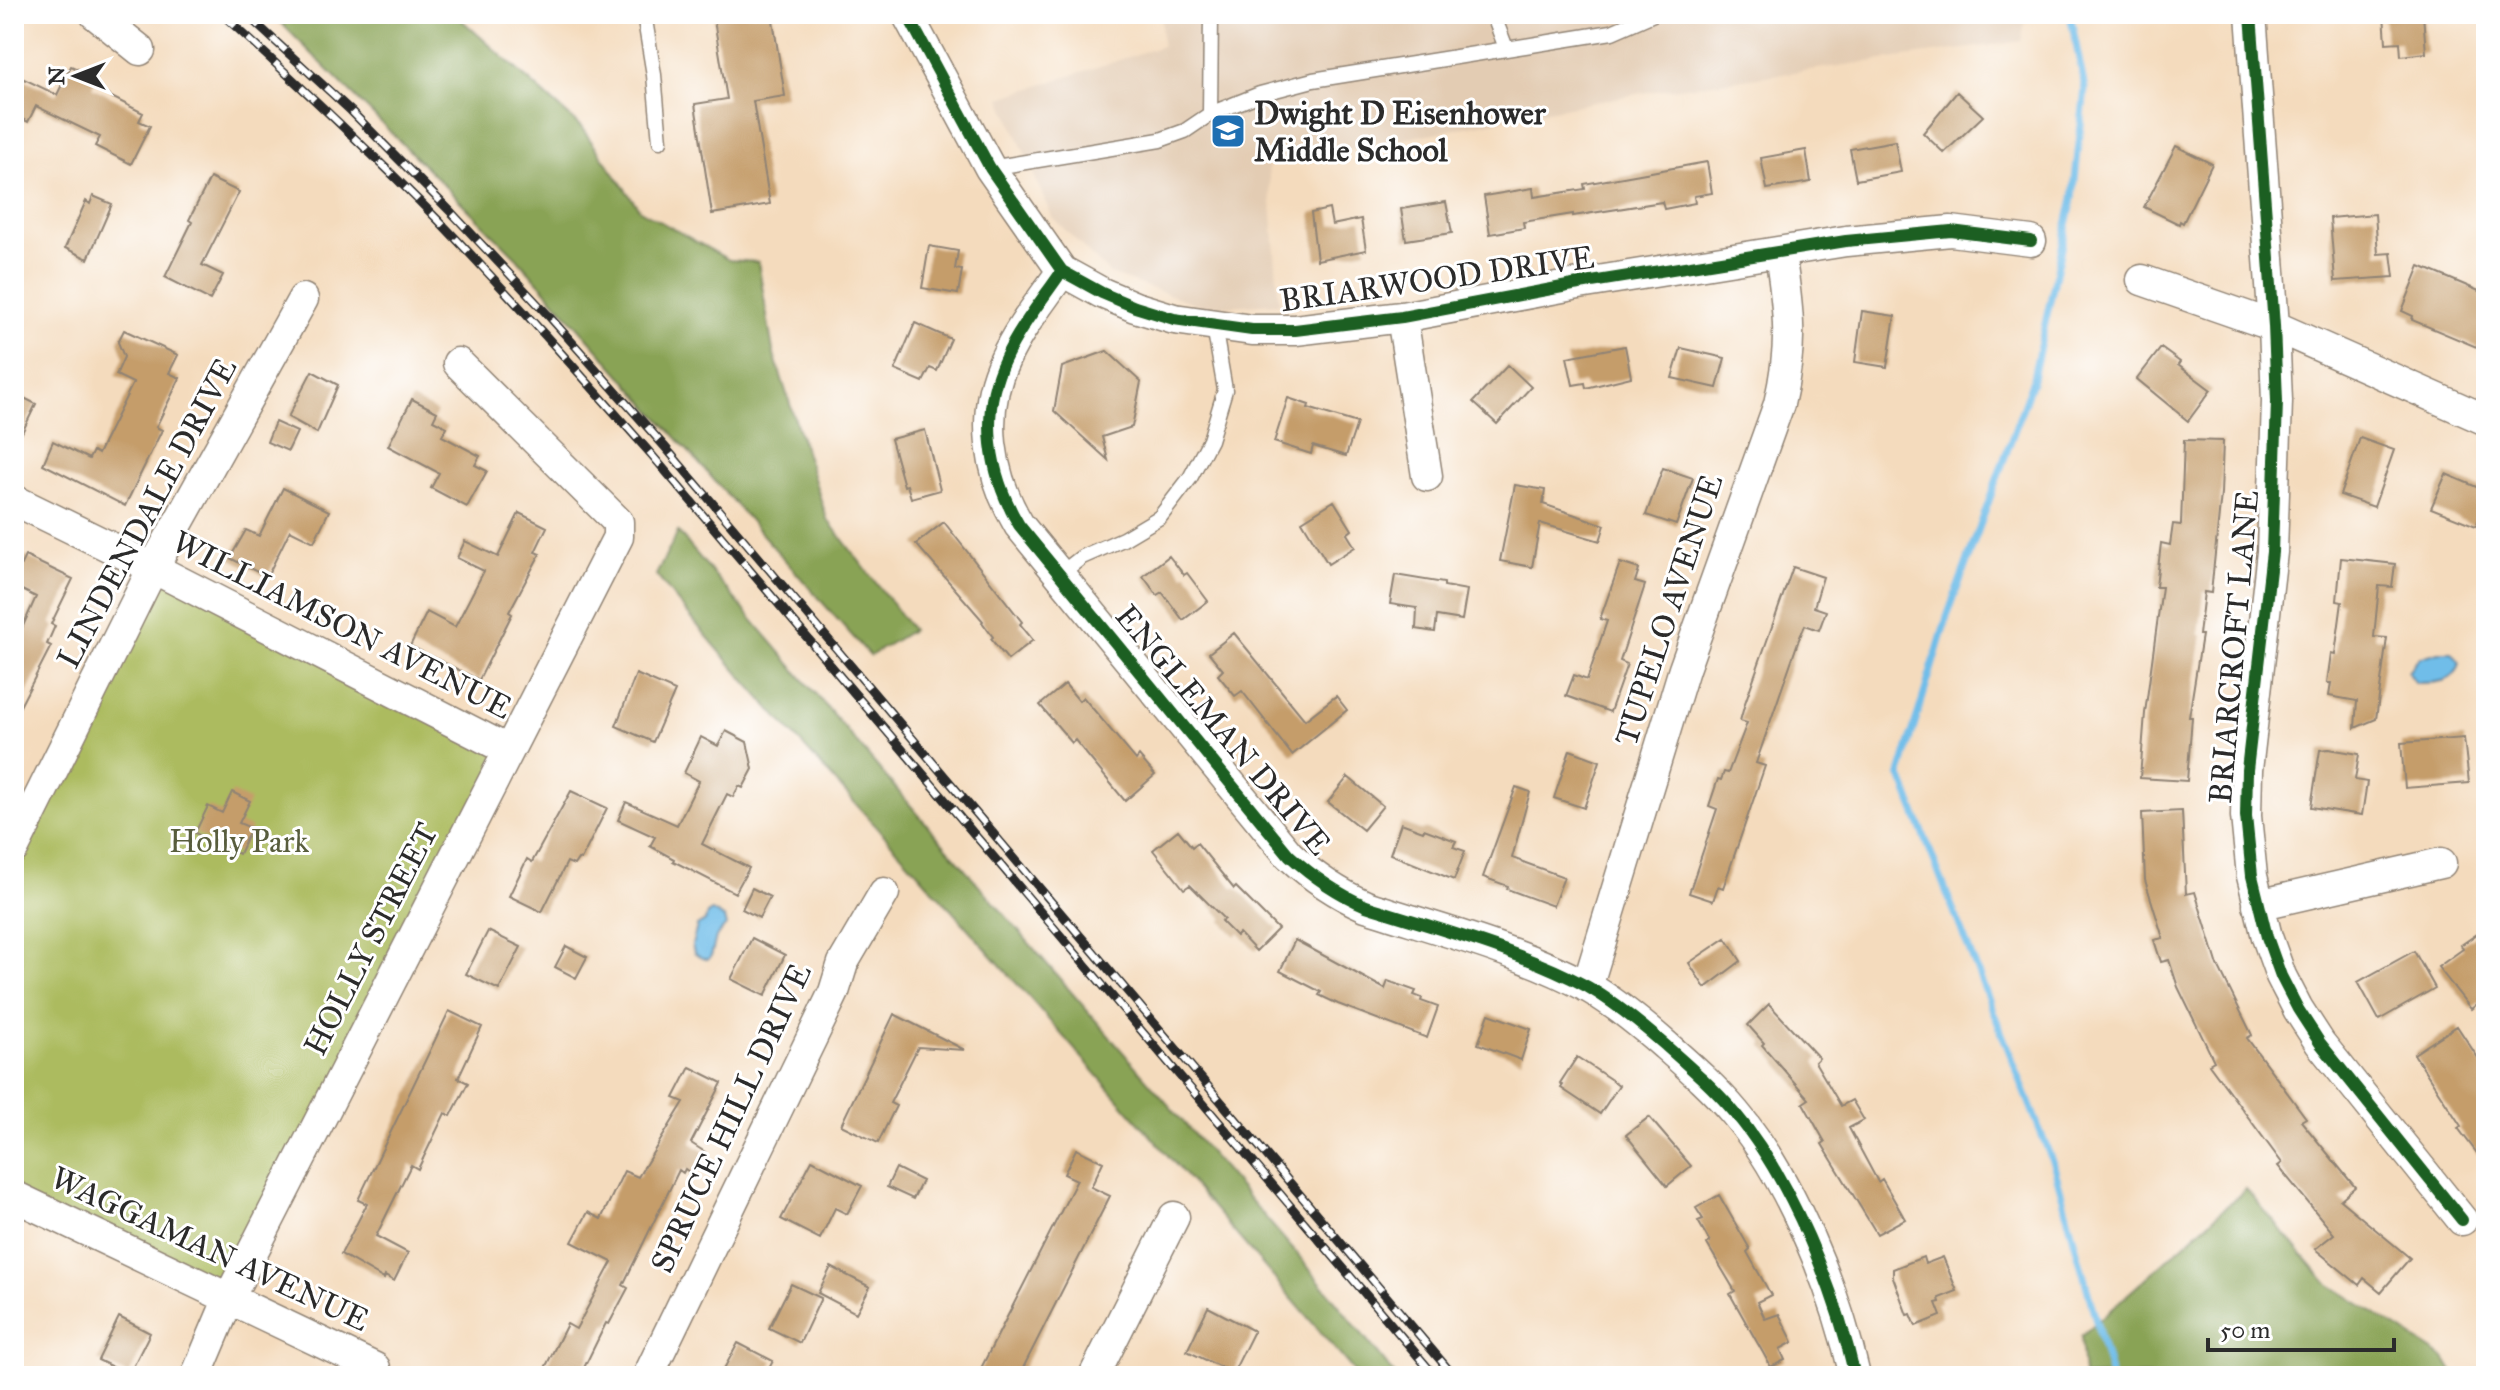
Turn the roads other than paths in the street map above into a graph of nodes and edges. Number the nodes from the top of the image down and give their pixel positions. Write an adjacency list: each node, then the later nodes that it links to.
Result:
1 (95, 14): 9 (street)
2 (644, 14): 11 (lane)
3 (907, 14): 12 (street, BRIARWOOD DRIVE)
4 (1211, 14): 10 (lane)
5 (1493, 14): 8 (lane)
6 (1653, 14): 8 (lane)
7 (2251, 14): 20 (street, BRIARCROFT LANE)
8 (1506, 48): 10 (lane)
9 (140, 50)
10 (1210, 114): 12 (lane)
11 (660, 141)
12 (990, 168): 15 (street, BRIARWOOD DRIVE)
13 (2031, 241): 14 (street, BRIARWOOD DRIVE)
14 (1780, 253): 18 (street, BRIARWOOD DRIVE); 32 (street, TUPELO AVENUE)
15 (1062, 271): 19 (street, BRIARWOOD DRIVE); 26 (street, ENGLEMAN DRIVE)
16 (2142, 280): 20 (street)
17 (303, 299): 25 (street, LINDENDALE DRIVE)
18 (1402, 317): 19 (street, BRIARWOOD DRIVE); 23 (street)
19 (1214, 326): 26 (lane)
20 (2274, 326): 22 (street); 31 (street, BRIARCROFT LANE)
21 (458, 363): 27 (street, HOLLY STREET)
22 (2486, 420)
23 (1427, 476)
24 (14, 500): 25 (street, WILLIAMSON AVENUE)
25 (153, 568): 27 (street, WILLIAMSON AVENUE); 28 (street, LINDENDALE DRIVE)
26 (1058, 575): 32 (street, ENGLEMAN DRIVE)
27 (508, 750): 36 (street, HOLLY STREET)
28 (14, 848)
29 (2441, 863): 31 (street)
30 (884, 893): 39 (street, SPRUCE HILL DRIVE)
31 (2258, 905): 35 (street, BRIARCROFT LANE)
32 (1587, 987): 41 (street, ENGLEMAN DRIVE)
33 (14, 1196): 36 (street, WAGGAMAN AVENUE)
34 (1174, 1217): 40 (street)
35 (2462, 1220)
36 (229, 1298): 37 (street, WAGGAMAN AVENUE); 38 (street, HOLLY STREET)
37 (375, 1368)
38 (196, 1376)
39 (648, 1376)
40 (1094, 1376)
41 (1855, 1376)

